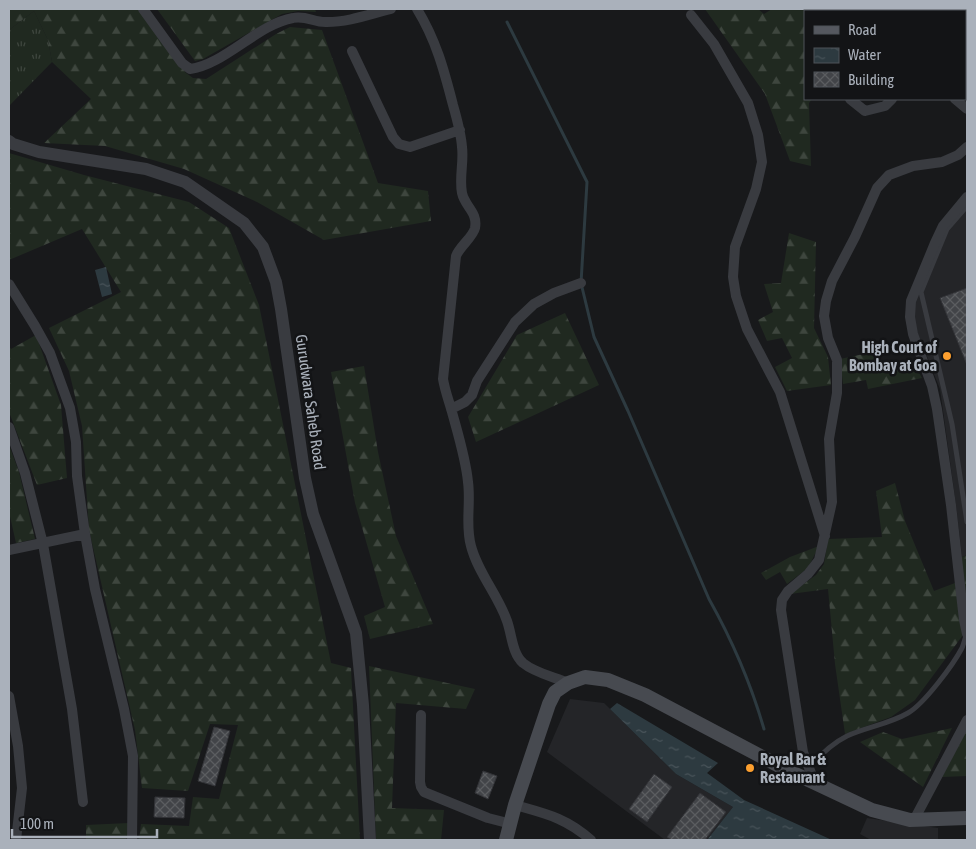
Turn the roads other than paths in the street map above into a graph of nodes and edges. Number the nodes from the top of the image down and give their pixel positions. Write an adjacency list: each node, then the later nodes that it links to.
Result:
1 (143, 9): 2 (street)
2 (391, 9)
3 (417, 9): 10 (street)
4 (691, 15): 21 (street)
5 (352, 51): 10 (street)
6 (851, 100): 7 (street)
7 (891, 100)
8 (956, 100): 9 (street)
9 (967, 109)
10 (460, 130): 17 (street)
11 (9, 141): 38 (street, Gurudwara Saheb Road)
12 (967, 147): 21 (street)
13 (967, 197): 24 (street)
14 (967, 206): 19 (lane)
15 (581, 283): 17 (street)
16 (9, 284): 20 (street)
17 (451, 409): 25 (street)
18 (9, 426): 22 (street)
19 (967, 522)
20 (85, 534): 22 (street); 37 (street)
21 (825, 537): 29 (street)
22 (43, 544): 23 (street); 31 (street)
23 (9, 550)
24 (967, 633): 29 (lane)
25 (568, 683): 30 (main road); 32 (main road)
26 (9, 696): 36 (street)
27 (421, 715): 35 (street)
28 (967, 720): 34 (street)
29 (809, 768): 30 (street)
30 (814, 782): 34 (main road)
31 (83, 802)
32 (515, 805): 35 (main road); 40 (street)
33 (967, 818): 34 (main road)
34 (914, 820)
35 (511, 824): 39 (main road)
36 (16, 840)
37 (132, 840)
38 (370, 840)
39 (506, 840)
40 (592, 840)

